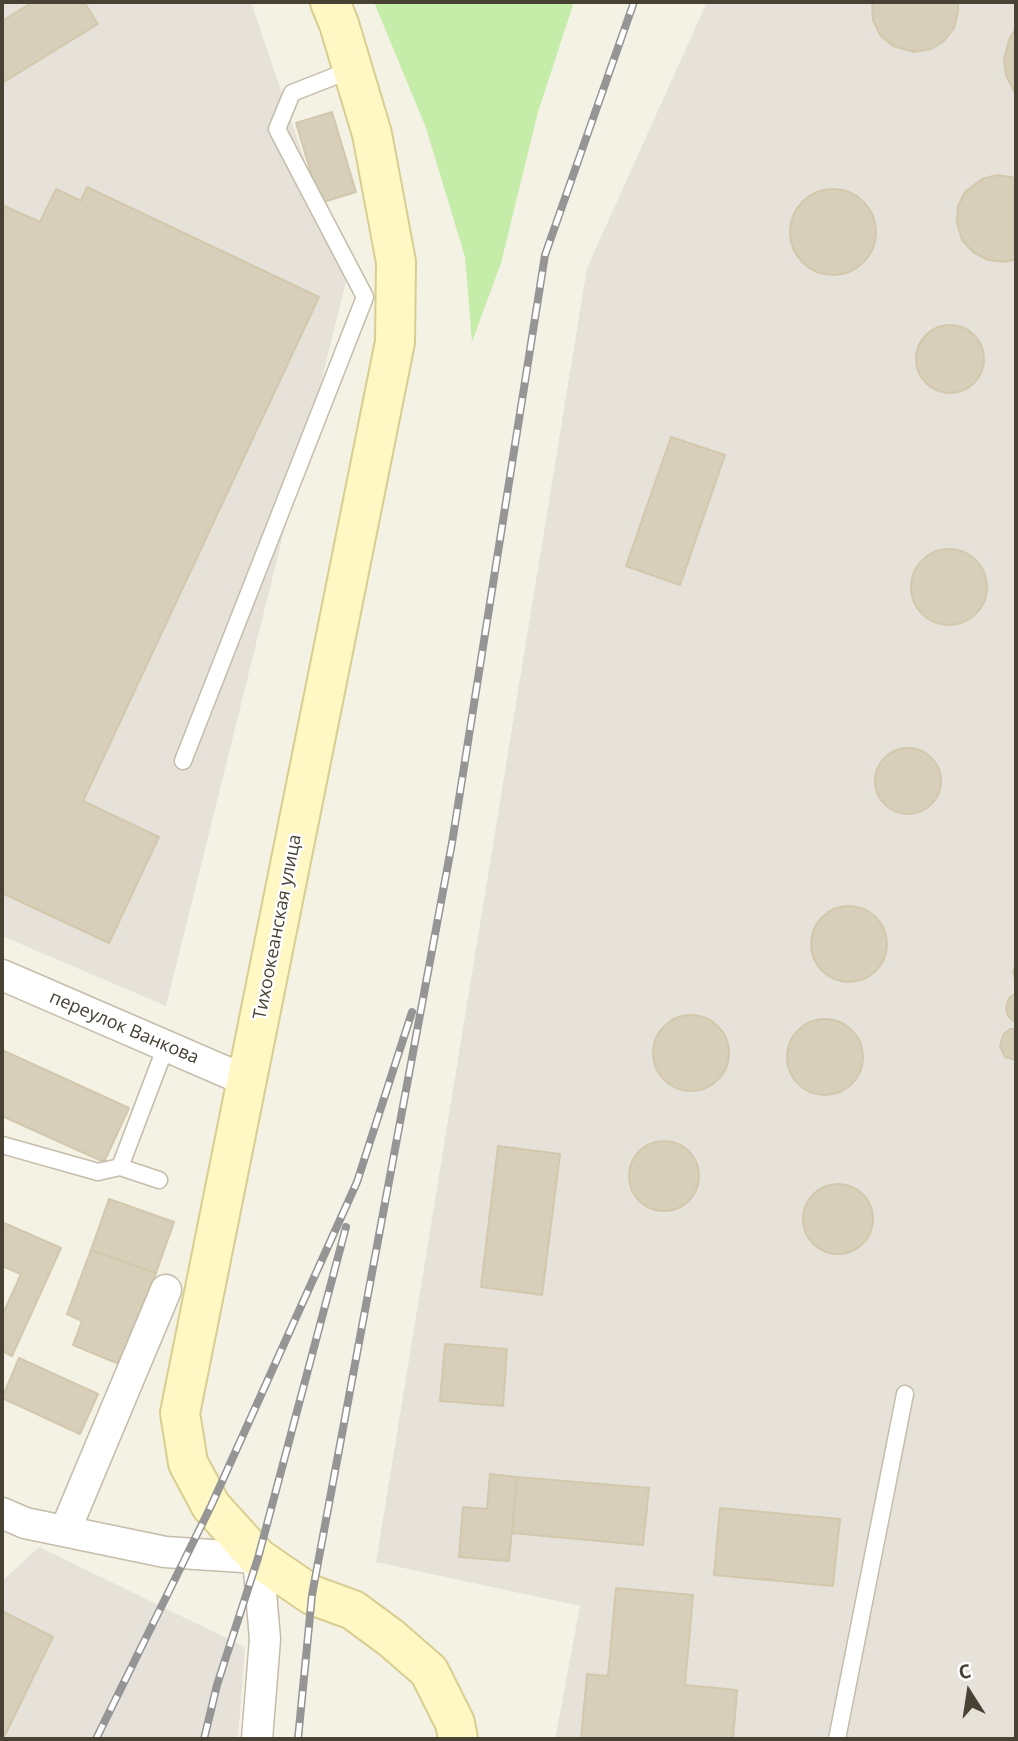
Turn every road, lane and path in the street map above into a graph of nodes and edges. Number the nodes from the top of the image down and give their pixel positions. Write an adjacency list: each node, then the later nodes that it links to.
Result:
1 (330, 2): 2 (main road, Тихоокеанская улица)
2 (352, 69): 3 (lane); 6 (main road, Тихоокеанская улица)
3 (183, 761)
4 (2, 975): 5 (street, переулок Ванкова)
5 (166, 1046): 6 (street, переулок Ванкова); 8 (lane)
6 (247, 1081): 14 (main road, Тихоокеанская улица)
7 (2, 1145): 8 (lane)
8 (121, 1167): 9 (lane)
9 (159, 1180)
10 (166, 1290): 13 (street)
11 (905, 1394): 17 (lane)
12 (2, 1513): 13 (street)
13 (65, 1531): 14 (street)
14 (258, 1558): 15 (street); 16 (main road, Тихоокеанская улица)
15 (257, 1739)
16 (458, 1739)
17 (837, 1739)

